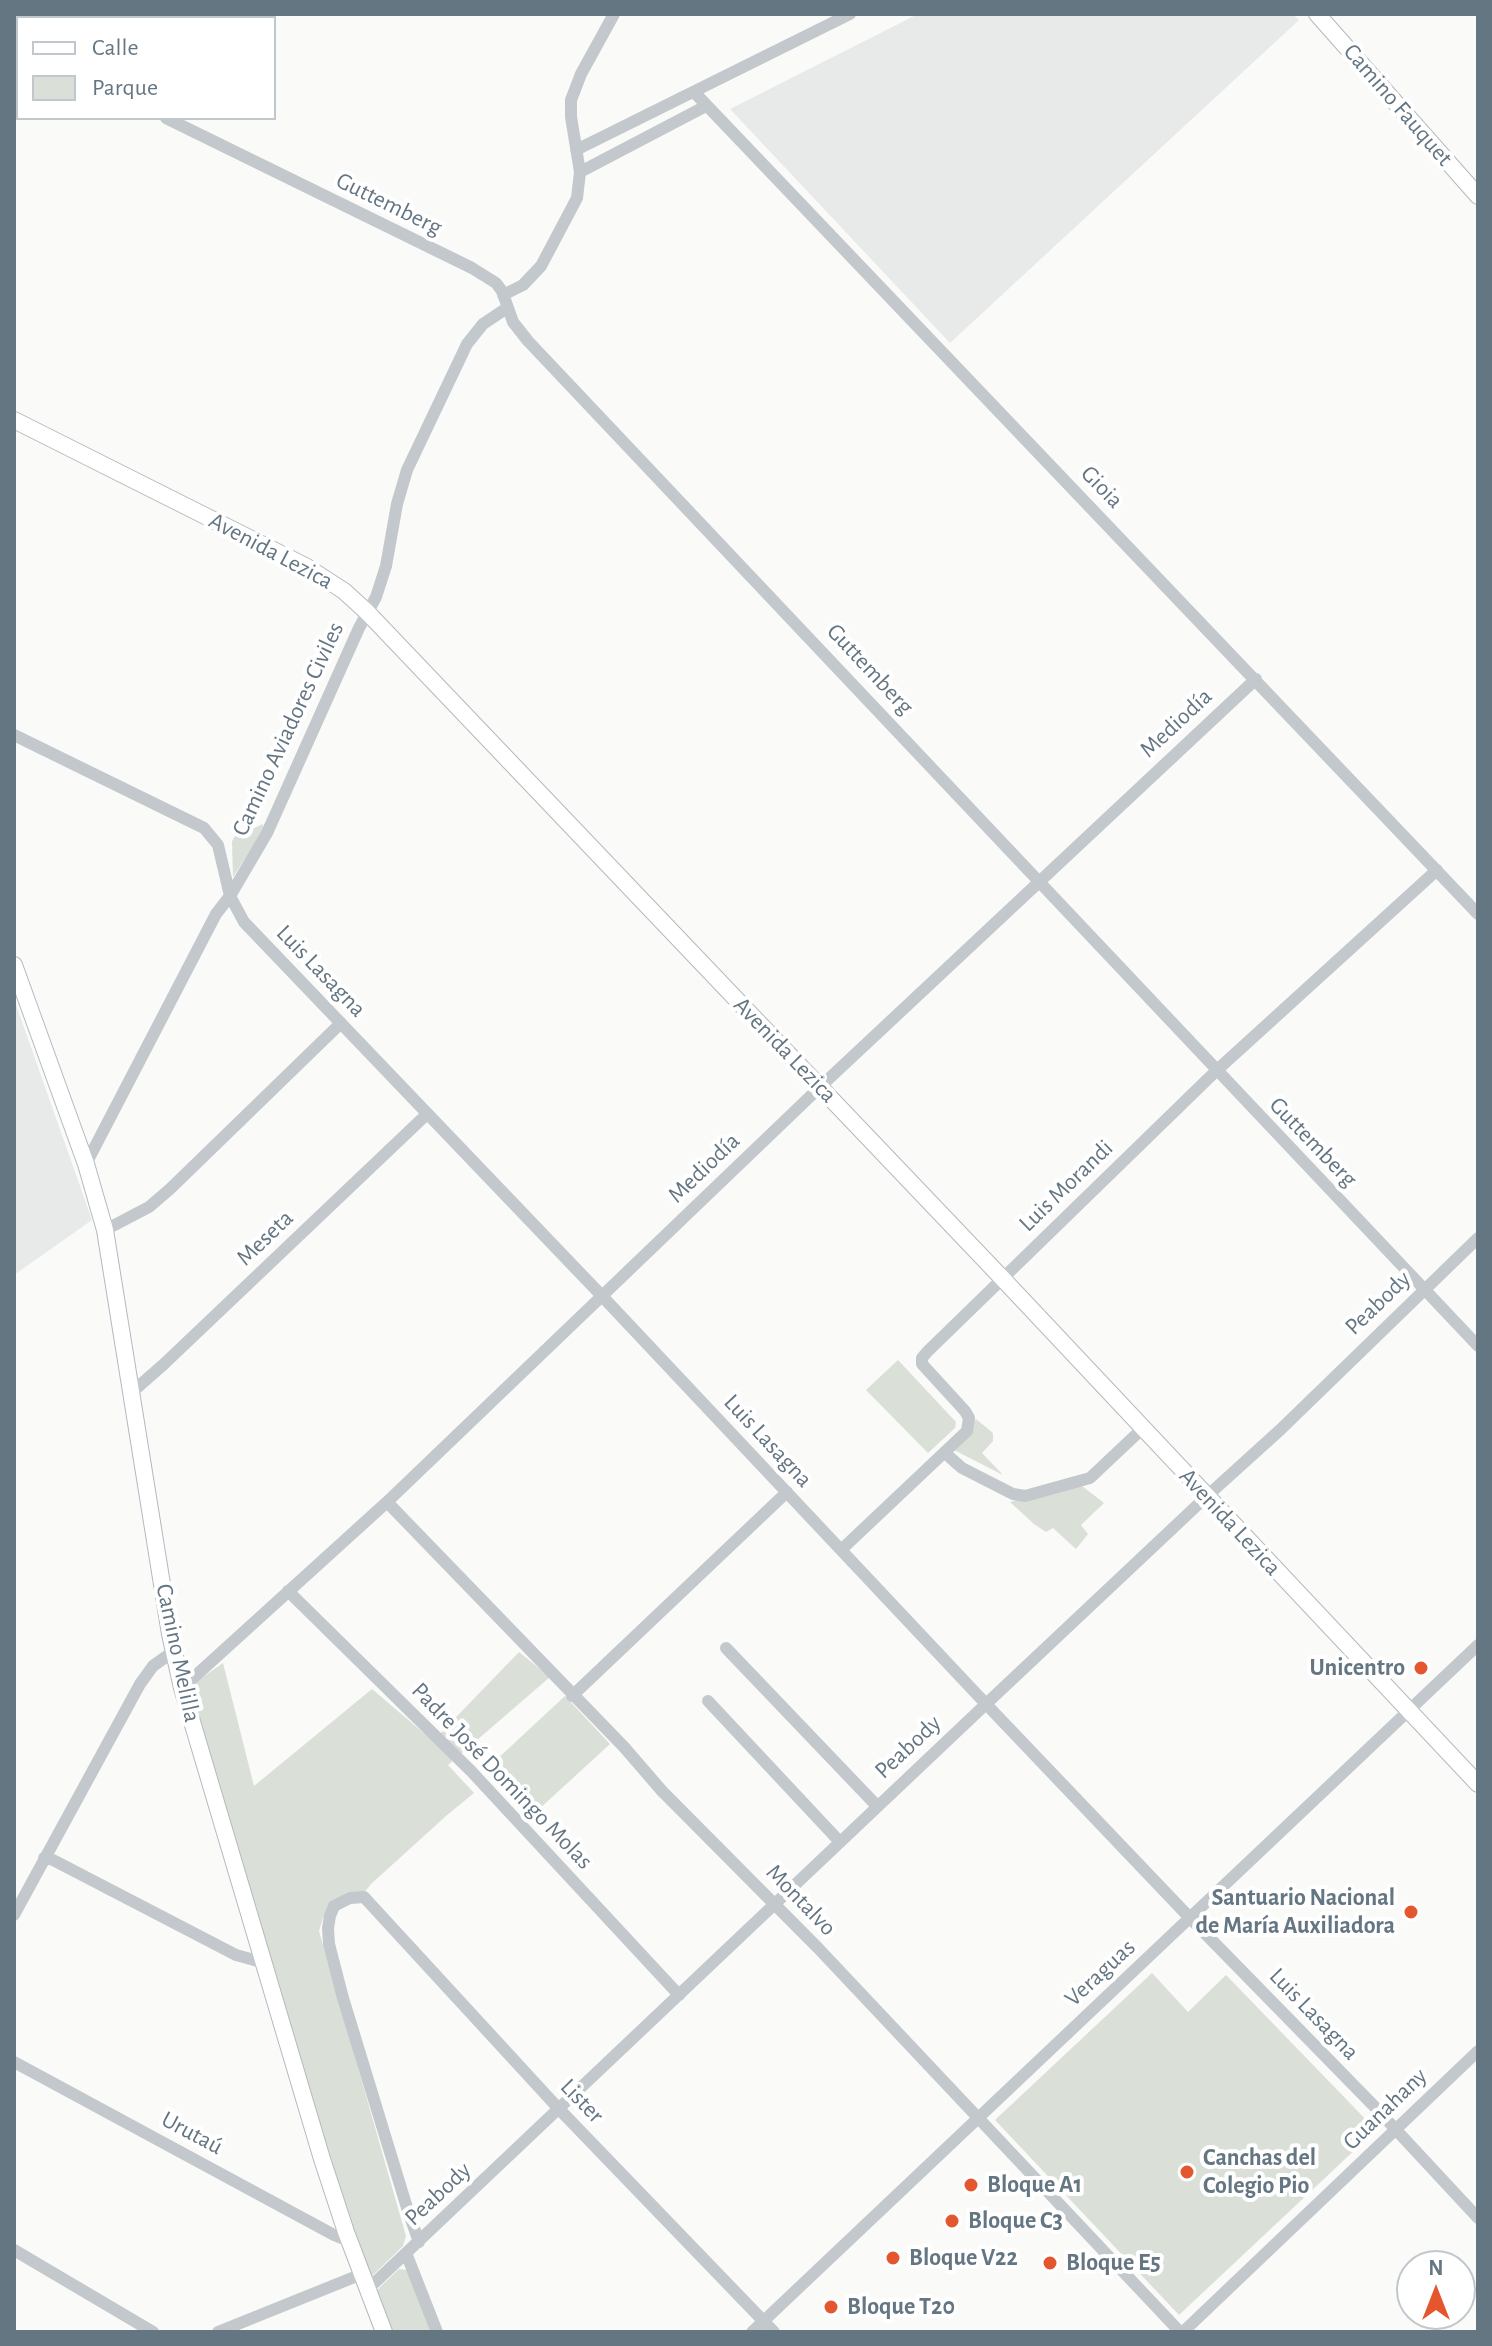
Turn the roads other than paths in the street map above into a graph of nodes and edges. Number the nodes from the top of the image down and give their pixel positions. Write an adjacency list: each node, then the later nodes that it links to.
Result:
1 (614, 14): 7 (street)
2 (850, 14): 4 (street)
3 (1317, 14): 9 (street, Camino Fauquet)
4 (694, 92): 5 (street, Gioia); 7 (street)
5 (706, 106): 8 (street); 14 (street, Gioia)
6 (170, 120): 10 (street, Guttemberg)
7 (576, 150): 8 (street)
8 (580, 172): 10 (street)
9 (1478, 196)
10 (503, 295): 11 (street, Guttemberg)
11 (507, 308): 13 (street, Camino Aviadores Civiles); 17 (street, Guttemberg)
12 (14, 420): 13 (street, Avenida Lezica)
13 (367, 612): 18 (street, Camino Aviadores Civiles); 23 (street, Avenida Lezica)
14 (1256, 679): 16 (street, Gioia); 17 (street, Mediodía)
15 (14, 735): 18 (street, Luis Lasagna)
16 (1437, 870): 19 (street, Gioia); 22 (street, Luis Morandi)
17 (1039, 880): 22 (street, Guttemberg); 23 (street, Mediodía)
18 (230, 896): 21 (street, Luis Lasagna); 25 (street, Camino Aviadores Civiles)
19 (1478, 914)
20 (14, 965): 25 (street, Camino Melilla)
21 (341, 1023): 24 (street, Luis Lasagna); 26 (street)
22 (1216, 1071): 28 (street, Luis Morandi); 29 (street, Guttemberg)
23 (820, 1087): 28 (street, Avenida Lezica); 30 (street, Mediodía)
24 (427, 1114): 30 (street, Luis Lasagna); 32 (street, Meseta)
25 (86, 1164): 26 (street, Camino Melilla)
26 (105, 1230): 32 (street, Camino Melilla)
27 (1478, 1238): 29 (street, Peabody)
28 (1002, 1278): 33 (street, Avenida Lezica); 34 (street, Luis Morandi)
29 (1423, 1289): 31 (street, Guttemberg); 36 (street, Peabody)
30 (602, 1296): 35 (street, Luis Lasagna); 37 (street, Mediodía)
31 (1478, 1346)
32 (131, 1393): 42 (street, Camino Melilla)
33 (1142, 1429): 34 (street); 36 (street, Avenida Lezica)
34 (945, 1453): 38 (street, Luis Morandi)
35 (787, 1492): 38 (street, Luis Lasagna); 44 (street)
36 (1206, 1497): 46 (street, Peabody); 47 (street, Avenida Lezica)
37 (387, 1502): 39 (street, Mediodía); 44 (street, Montalvo)
38 (841, 1550): 46 (street, Luis Lasagna)
39 (288, 1591): 43 (street, Mediodía); 56 (street, Padre José Domingo Molas)
40 (1478, 1645): 47 (street, Veraguas)
41 (726, 1648): 49 (street)
42 (174, 1651): 43 (street, Camino Melilla); 51 (street)
43 (182, 1688): 55 (street, Camino Melilla)
44 (572, 1696): 52 (street, Montalvo)
45 (708, 1701): 50 (street)
46 (986, 1704): 49 (street, Peabody); 54 (street, Luis Lasagna)
47 (1408, 1710): 48 (street, Avenida Lezica); 54 (street, Veraguas)
48 (1478, 1784)
49 (877, 1806): 50 (street, Peabody)
50 (840, 1842): 52 (street, Peabody)
51 (44, 1858): 53 (street); 55 (street)
52 (775, 1904): 56 (street, Peabody); 60 (street, Montalvo)
53 (14, 1915)
54 (1190, 1918): 60 (street, Veraguas); 61 (street, Luis Lasagna)
55 (265, 1963): 63 (street, Camino Melilla)
56 (679, 1995): 59 (street, Peabody)
57 (1478, 2051): 61 (street, Guanahany)
58 (14, 2062): 63 (street, Urutaú)
59 (559, 2109): 64 (street, Peabody); 64 (street, Lister); 68 (street, Lister)
60 (979, 2118): 68 (street, Veraguas); 75 (street, Montalvo)
61 (1395, 2130): 62 (street, Luis Lasagna); 75 (street, Guanahany)
62 (1478, 2218)
63 (349, 2241): 67 (street, Camino Melilla)
64 (419, 2242): 66 (street, Peabody)
65 (14, 2250): 69 (street)
66 (406, 2253): 67 (street, Peabody); 72 (street)
67 (365, 2282): 70 (street); 71 (street, Camino Melilla)
68 (764, 2322): 73 (street, Veraguas); 74 (street, Lister)
69 (153, 2332)
70 (218, 2332)
71 (384, 2332)
72 (437, 2332)
73 (752, 2332)
74 (774, 2332)
75 (1182, 2332)

